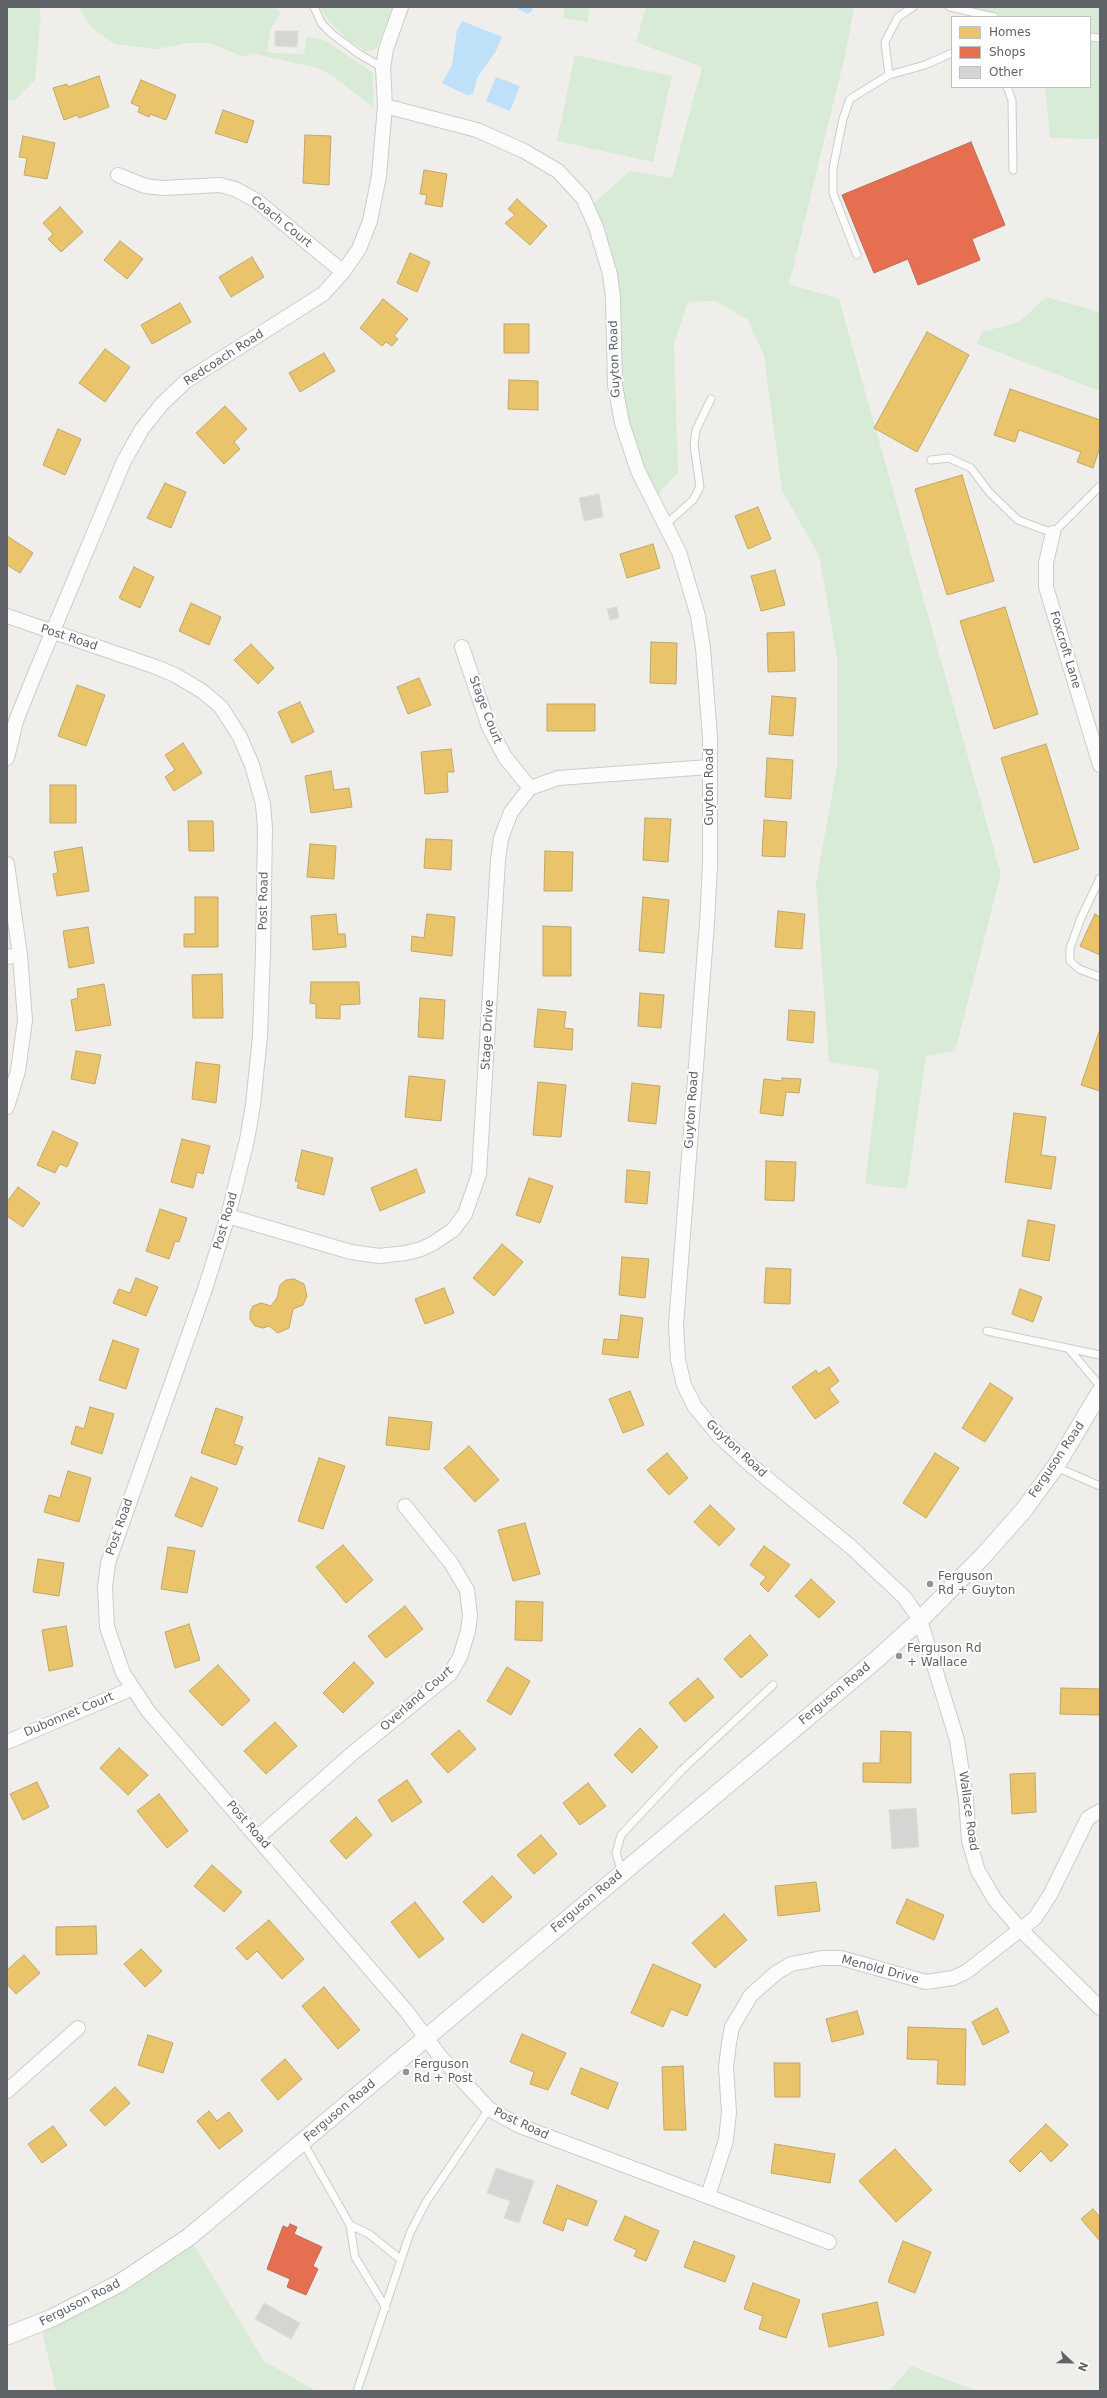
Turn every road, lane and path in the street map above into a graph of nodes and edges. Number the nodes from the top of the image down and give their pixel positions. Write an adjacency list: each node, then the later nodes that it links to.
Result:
1 (314, 7): 7 (lane)
2 (401, 7): 7 (street)
3 (912, 7): 8 (lane)
4 (950, 7): 5 (lane)
5 (990, 16)
6 (951, 53): 8 (lane)
7 (383, 68): 10 (street)
8 (889, 76): 13 (lane)
9 (1007, 88): 11 (lane)
10 (385, 106): 14 (street, Redcoach Road); 18 (street, Guyton Road)
11 (1013, 170)
12 (118, 175): 14 (street, Coach Court)
13 (857, 255)
14 (343, 272): 21 (street, Redcoach Road)
15 (710, 399): 18 (lane)
16 (931, 460): 19 (lane)
17 (1100, 486): 19 (lane)
18 (665, 525): 25 (street, Guyton Road)
19 (1053, 533): 23 (street, Foxcroft Lane)
20 (7, 616): 21 (street, Post Road)
21 (52, 633): 24 (street, Redcoach Road); 32 (street, Post Road)
22 (462, 647): 26 (street, Stage Court)
23 (1099, 756)
24 (7, 758)
25 (709, 767): 26 (street); 41 (street, Guyton Road)
26 (530, 788): 32 (street, Stage Drive)
27 (7, 864): 29 (street)
28 (1100, 878): 30 (lane)
29 (14, 956): 31 (street)
30 (1100, 977)
31 (7, 1107)
32 (228, 1216): 43 (street, Post Road)
33 (987, 1331): 34 (lane)
34 (1068, 1348): 35 (lane); 36 (lane)
35 (1100, 1355)
36 (1100, 1386)
37 (1100, 1392): 38 (street, Ferguson Road)
38 (1056, 1466): 39 (lane); 41 (street, Ferguson Road)
39 (1100, 1486)
40 (405, 1506): 46 (street, Overland Court)
41 (920, 1620): 47 (street, Ferguson Road); 48 (street, Wallace Road)
42 (773, 1686): 47 (lane)
43 (131, 1688): 44 (street, Dubonnet Court); 46 (street, Post Road)
44 (7, 1742)
45 (1100, 1811): 48 (street, Menold Drive)
46 (258, 1837): 51 (street, Post Road)
47 (622, 1873): 51 (street, Ferguson Road)
48 (1020, 1929): 49 (street, Wallace Road); 55 (street, Menold Drive)
49 (1100, 2008)
50 (78, 2028): 52 (street)
51 (426, 2038): 53 (street, Post Road); 54 (street, Ferguson Road)
52 (7, 2091)
53 (489, 2108): 55 (street, Post Road); 58 (lane)
54 (303, 2142): 56 (lane); 60 (street, Ferguson Road)
55 (708, 2196): 57 (street, Post Road)
56 (350, 2225): 58 (lane); 59 (lane)
57 (829, 2242)
58 (400, 2259): 59 (lane)
59 (386, 2308): 61 (lane)
60 (7, 2336)
61 (357, 2391)

